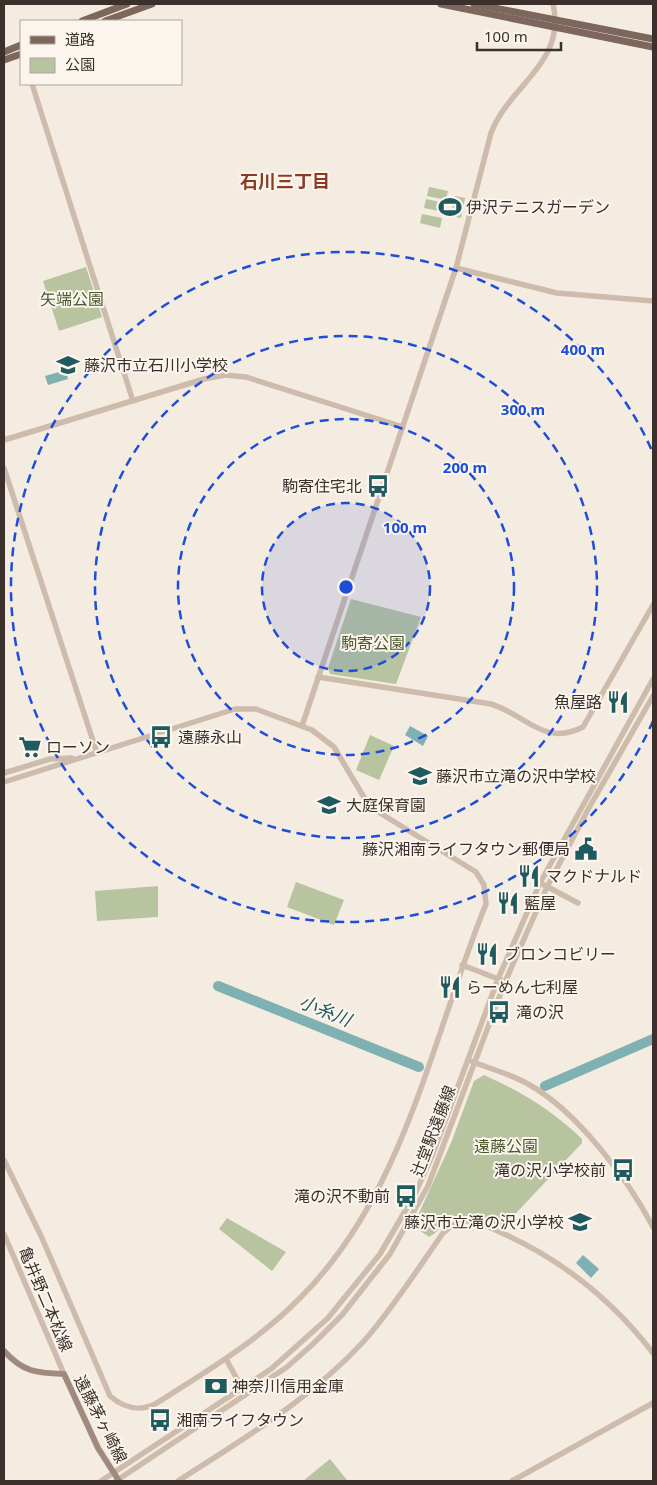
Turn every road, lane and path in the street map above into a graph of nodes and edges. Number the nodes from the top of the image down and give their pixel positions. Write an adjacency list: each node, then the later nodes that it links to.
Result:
1 (127, 4): 6 (main road)
2 (152, 4): 7 (main road)
3 (441, 4): 8 (main road)
4 (474, 4): 8 (main road)
5 (553, 4): 8 (street)
6 (85, 20)
7 (108, 20)
8 (556, 24): 9 (main road); 10 (main road); 16 (street)
9 (653, 39)
10 (653, 47)
11 (20, 49): 13 (main road)
12 (20, 50): 14 (main road)
13 (4, 52)
14 (4, 60)
15 (32, 85): 18 (street)
16 (456, 268): 17 (street); 19 (street)
17 (653, 301)
18 (133, 400): 19 (street); 20 (street)
19 (403, 427): 23 (street)
20 (4, 440)
21 (4, 468): 27 (street)
22 (653, 605): 23 (street)
23 (318, 677): 26 (street)
24 (653, 679): 30 (street, 辻堂駅遠藤線)
25 (653, 696): 31 (street, 辻堂駅遠藤線)
26 (302, 726): 27 (street); 33 (street)
27 (97, 753): 28 (street); 29 (street)
28 (4, 773)
29 (4, 782)
30 (540, 883): 31 (street); 34 (street, 辻堂駅遠藤線)
31 (547, 887): 32 (street); 35 (street, 辻堂駅遠藤線)
32 (578, 903)
33 (462, 965): 34 (street); 43 (street)
34 (498, 979): 35 (street); 36 (street, 辻堂駅遠藤線)
35 (505, 982): 37 (street, 辻堂駅遠藤線)
36 (466, 1060): 37 (street); 45 (street, 辻堂駅遠藤線)
37 (474, 1062): 39 (street); 46 (street, 辻堂駅遠藤線)
38 (4, 1160): 43 (street)
39 (653, 1227)
40 (4, 1234): 44 (street, 亀井野二本松線)
41 (4, 1351): 44 (main road, 遠藤茅ヶ崎線)
42 (653, 1353): 51 (street)
43 (226, 1359): 45 (street)
44 (64, 1374): 48 (main road, 遠藤茅ヶ崎線)
45 (242, 1389): 46 (street); 48 (street, 辻堂駅遠藤線)
46 (246, 1396): 50 (street, 辻堂駅遠藤線)
47 (653, 1403): 52 (street)
48 (113, 1473): 49 (street); 50 (main road, 遠藤茅ヶ崎線)
49 (101, 1481)
50 (118, 1481)
51 (178, 1481)
52 (512, 1481)

